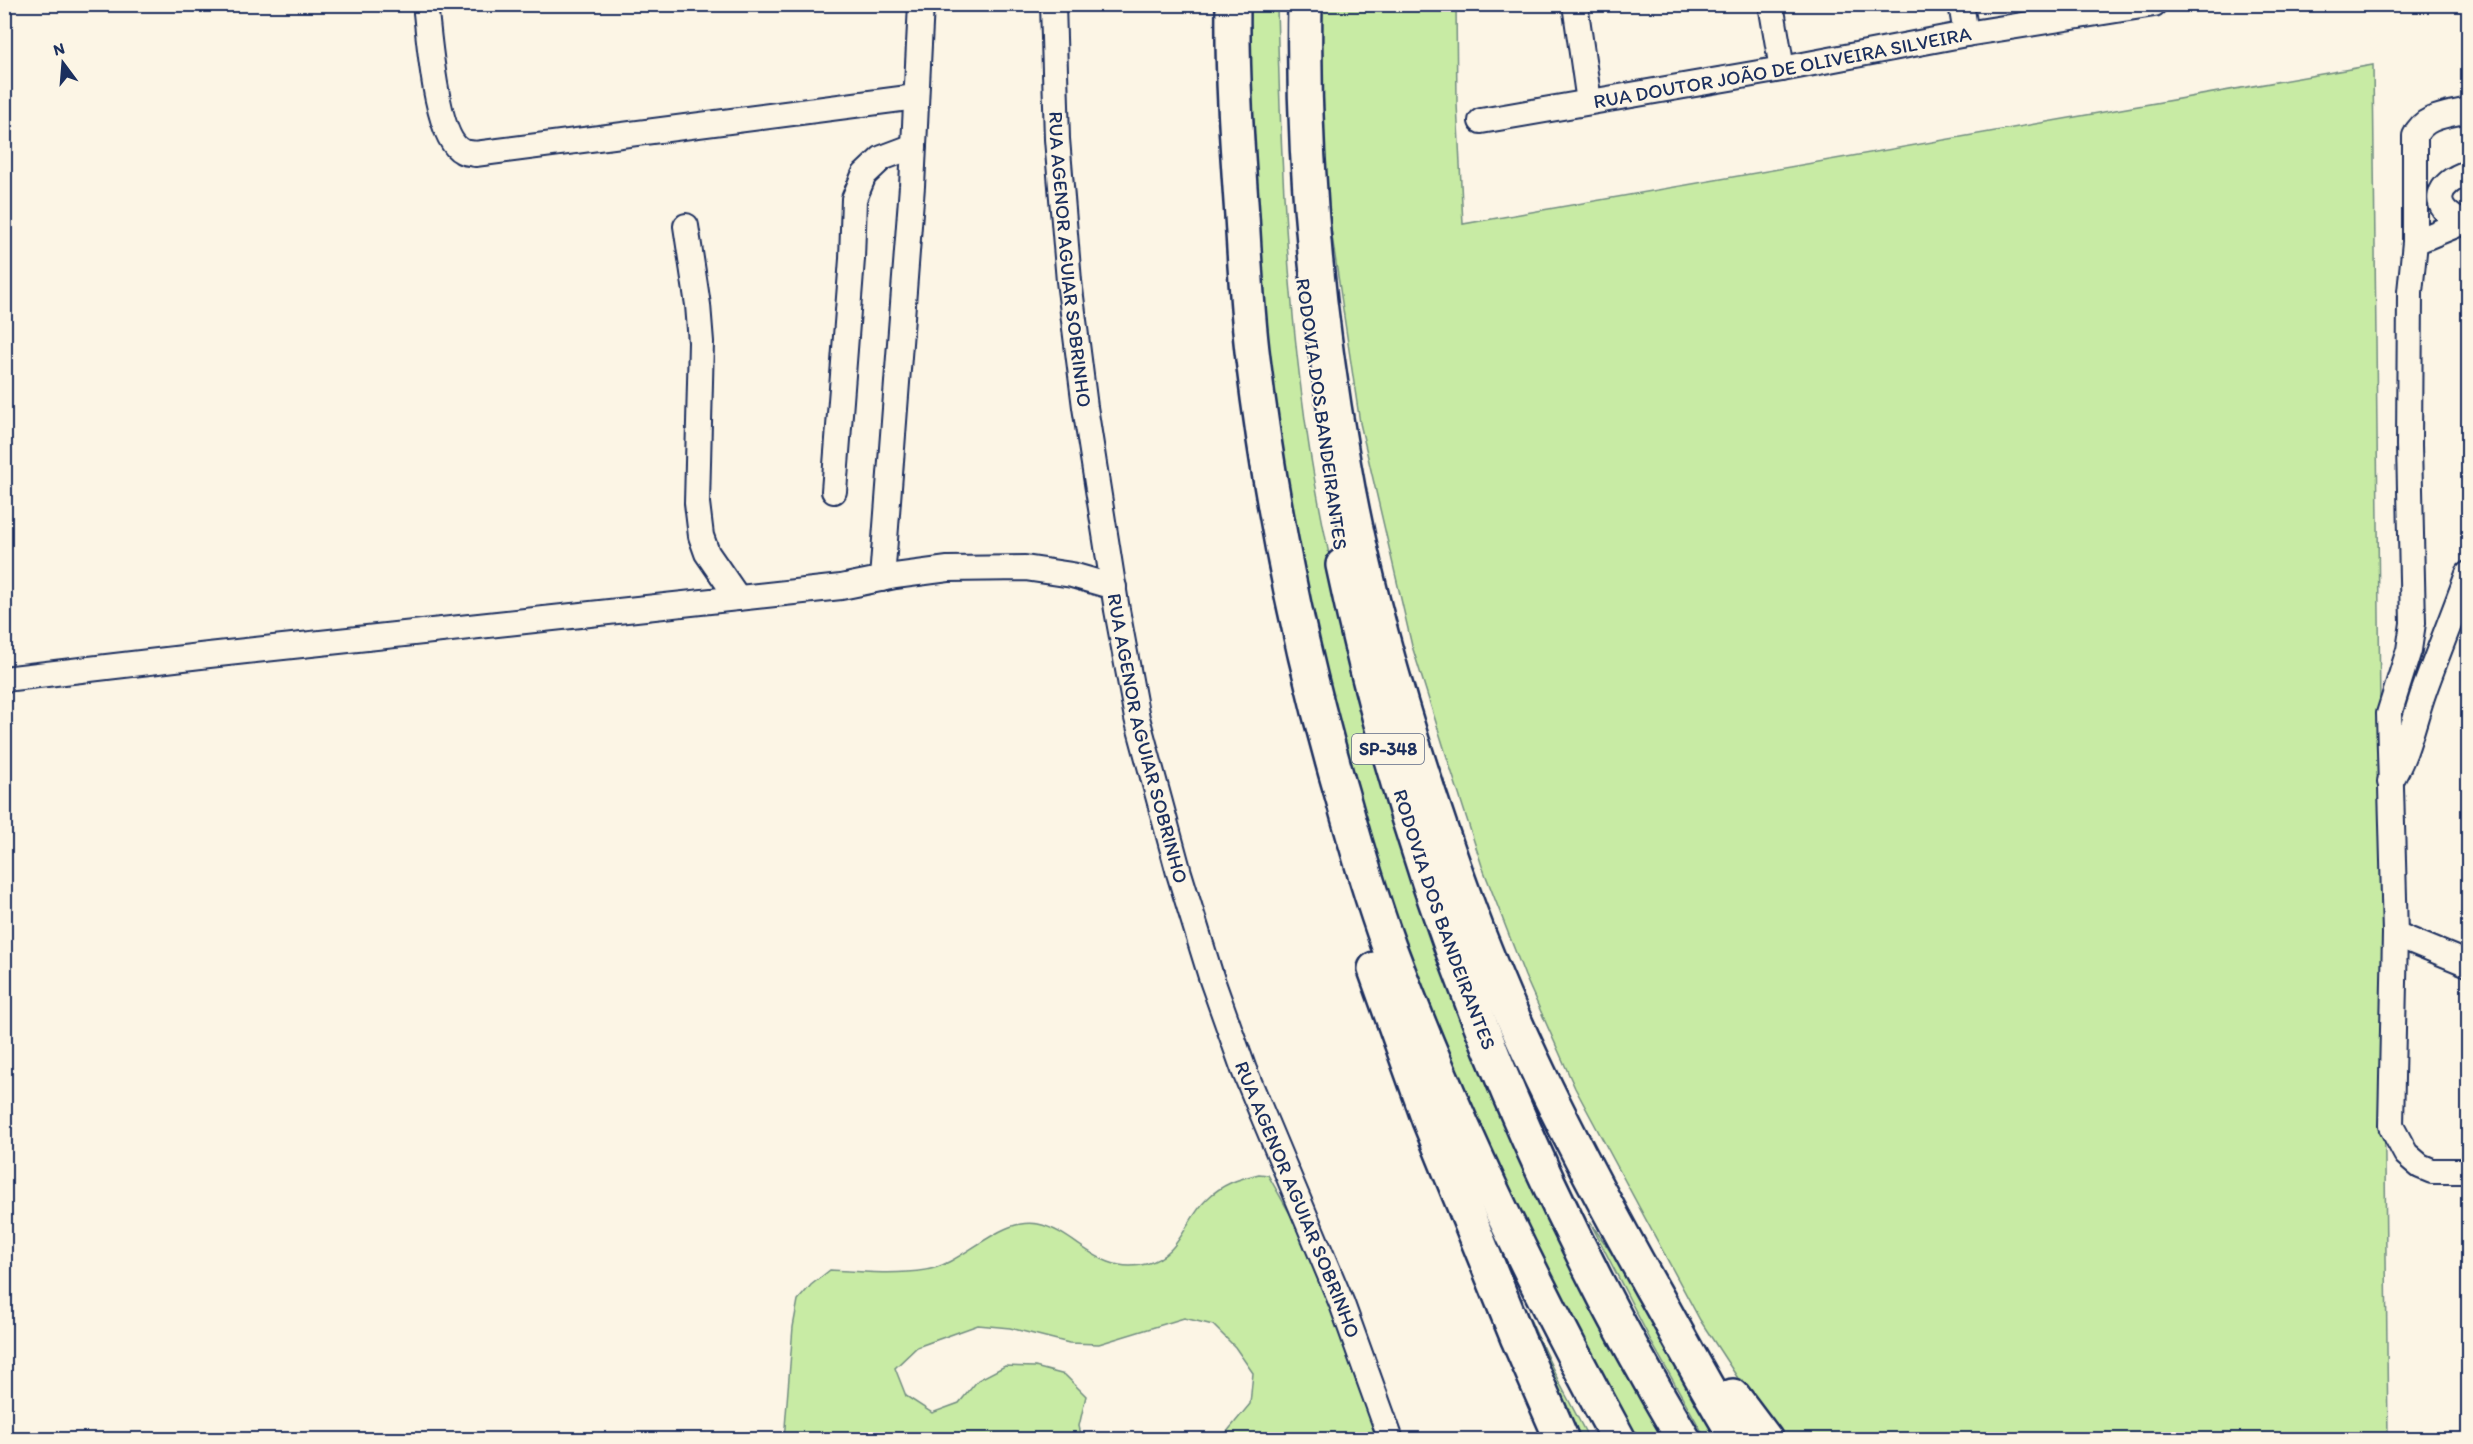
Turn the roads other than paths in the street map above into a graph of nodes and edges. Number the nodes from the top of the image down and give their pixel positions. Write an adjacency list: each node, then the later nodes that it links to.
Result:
1 (425, 4): 13 (street)
2 (921, 4): 13 (street)
3 (1053, 4): 26 (street, RUA AGENOR AGUIAR SOBRINHO)
4 (1233, 4): 22 (highway, SP-348)
5 (1290, 4): 37 (highway, RODOVIA DOS BANDEIRANTES / SP-348)
6 (1305, 4): 33 (highway)
7 (1575, 4): 14 (street)
8 (1771, 4): 12 (street)
9 (1961, 4): 11 (street)
10 (2153, 5): 11 (street, RUA DOUTOR JOÃO DE OLIVEIRA SILVEIRA)
11 (1966, 34): 12 (street, RUA DOUTOR JOÃO DE OLIVEIRA SILVEIRA)
12 (1782, 69): 14 (street, RUA DOUTOR JOÃO DE OLIVEIRA SILVEIRA)
13 (916, 97): 17 (street)
14 (1589, 102): 16 (street, RUA DOUTOR JOÃO DE OLIVEIRA SILVEIRA)
15 (2469, 110): 21 (street)
16 (1481, 121)
17 (914, 146): 23 (street); 25 (street)
18 (2469, 173): 19 (street)
19 (2465, 221): 21 (street)
20 (686, 226): 27 (street)
21 (2415, 242): 29 (street)
22 (1245, 270): 35 (highway); 36 (highway, SP-348)
23 (834, 491)
24 (2469, 574): 29 (street)
25 (882, 579): 26 (street); 27 (street)
26 (1113, 587): 34 (street, RUA AGENOR AGUIAR SOBRINHO)
27 (738, 598): 28 (street)
28 (4, 679)
29 (2389, 784): 30 (street)
30 (2394, 934): 31 (street); 32 (street)
31 (2469, 964)
32 (2469, 1171)
33 (1658, 1300): 38 (highway); 39 (highway)
34 (1391, 1440)
35 (1562, 1440)
36 (1619, 1440)
37 (1684, 1440)
38 (1738, 1440)
39 (1766, 1440)

